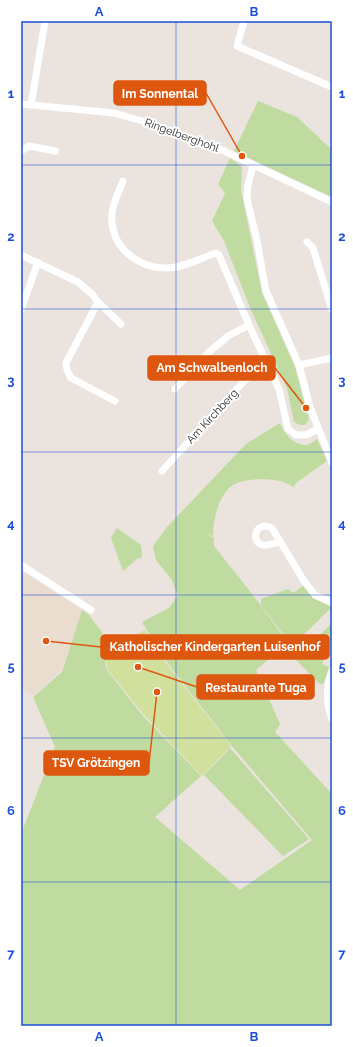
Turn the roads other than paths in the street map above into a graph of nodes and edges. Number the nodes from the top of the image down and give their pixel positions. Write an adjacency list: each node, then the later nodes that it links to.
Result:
1 (45, 21): 5 (street)
2 (244, 21): 3 (street)
3 (332, 87)
4 (21, 104): 5 (street, Ringelberghohl)
5 (31, 105): 8 (street, Ringelberghohl)
6 (21, 151): 7 (street)
7 (55, 151)
8 (253, 165): 10 (street, Ringelberghohl); 20 (street)
9 (123, 181): 18 (street)
10 (332, 202)
11 (307, 242): 16 (street)
12 (21, 255): 13 (street)
13 (38, 262): 14 (street); 15 (street)
14 (98, 302): 17 (street); 23 (street)
15 (21, 310)
16 (332, 310)
17 (121, 324)
18 (249, 325): 21 (street); 22 (street)
19 (332, 358): 20 (street)
20 (299, 365): 24 (street)
21 (267, 366): 24 (street); 26 (street, Am Kirchberg)
22 (175, 389)
23 (115, 401)
24 (318, 429): 25 (street)
25 (332, 464)
26 (162, 471)
27 (279, 542): 29 (street)
28 (21, 566): 30 (street)
29 (332, 603)
30 (91, 610)
31 (332, 671): 32 (street)
32 (332, 718)

